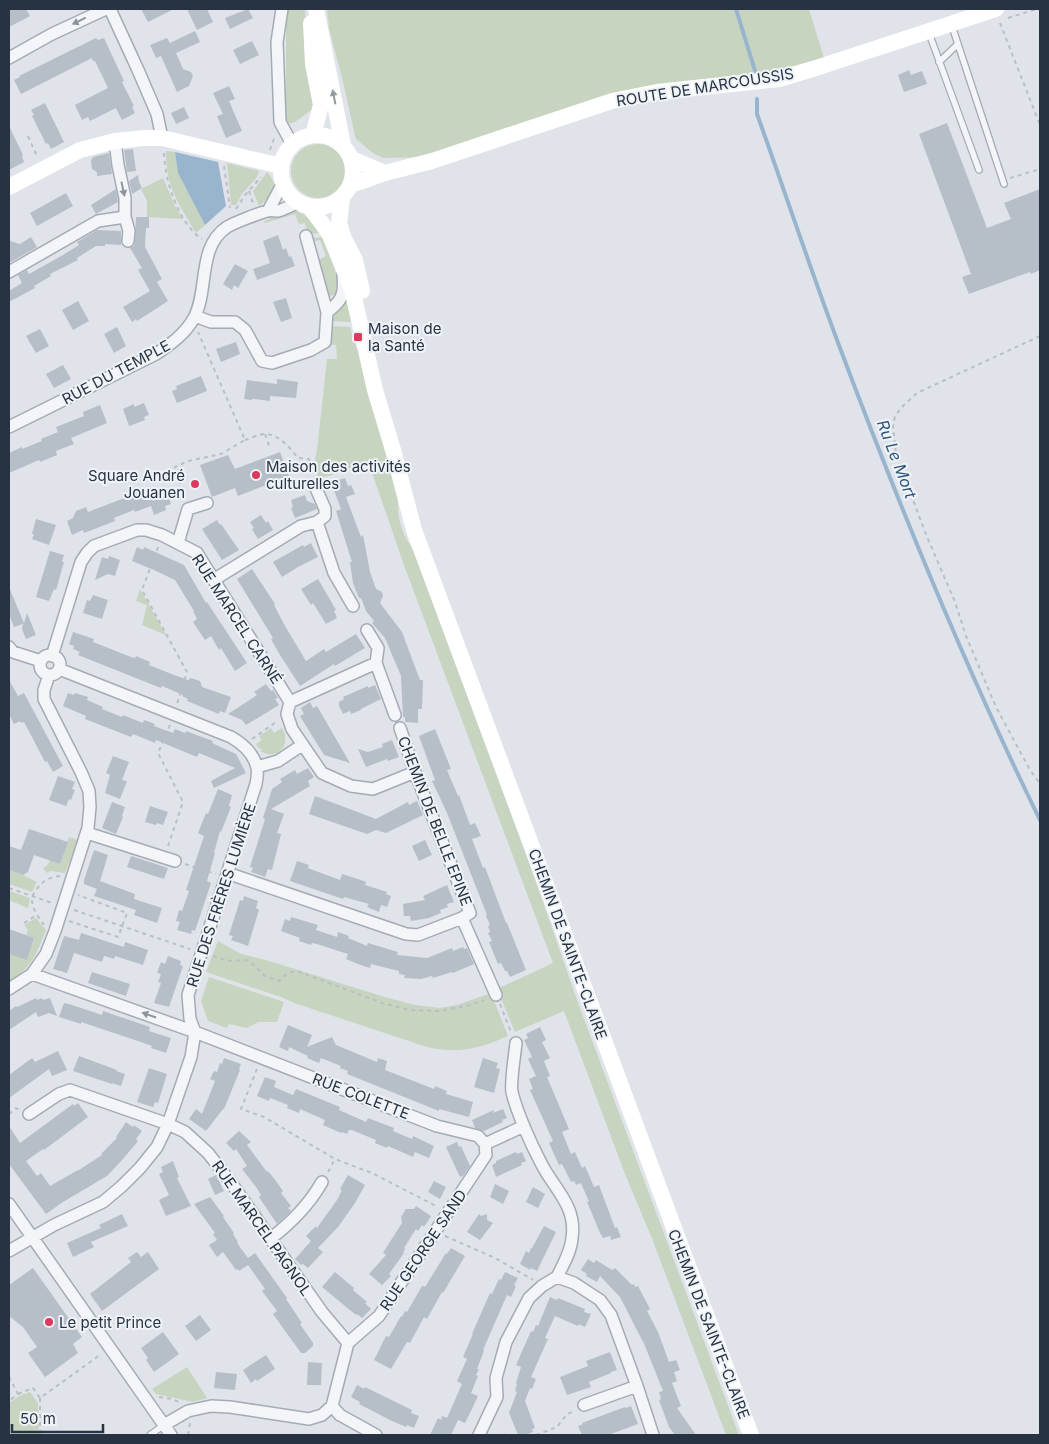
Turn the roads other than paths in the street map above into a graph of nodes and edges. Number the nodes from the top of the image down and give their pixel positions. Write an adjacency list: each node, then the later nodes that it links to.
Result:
1 (106, 9): 10 (street, one-way to 10)
2 (110, 9): 14 (street)
3 (282, 9): 15 (street)
4 (311, 9): 12 (main road)
5 (316, 9): 16 (main road, one-way to 5)
6 (996, 9): 7 (main road, ROUTE DE MARCOUSSIS)
7 (951, 24): 8 (main road, ROUTE DE MARCOUSSIS); 9 (lane)
8 (928, 31): 11 (lane); 19 (main road, ROUTE DE MARCOUSSIS)
9 (958, 44): 11 (lane); 20 (lane)
10 (9, 58)
11 (940, 62): 18 (lane)
12 (314, 135): 15 (main road); 16 (main road)
13 (115, 141): 14 (main road); 22 (main road); 26 (street, one-way to 26)
14 (163, 143): 17 (main road)
15 (292, 144): 17 (main road)
16 (347, 152): 19 (main road); 23 (main road)
17 (274, 168): 21 (main road)
18 (978, 170)
19 (385, 173): 23 (main road, ROUTE DE MARCOUSSIS)
20 (1004, 182)
21 (283, 183): 24 (main road); 25 (street)
22 (9, 187)
23 (346, 191): 24 (main road); 34 (main road, CHEMIN DE SAINTE-CLAIRE)
24 (304, 204): 25 (street, RUE DU TEMPLE); 29 (main road, CHEMIN DE SAINTE-CLAIRE)
25 (268, 211): 32 (street, RUE DU TEMPLE)
26 (125, 217): 28 (street); 30 (street)
27 (306, 236): 31 (street)
28 (128, 241)
29 (341, 260): 31 (street); 34 (main road, CHEMIN DE SAINTE-CLAIRE)
30 (9, 272)
31 (327, 312): 32 (street)
32 (194, 318): 33 (street, RUE DU TEMPLE)
33 (9, 427)
34 (393, 450): 82 (main road, CHEMIN DE SAINTE-CLAIRE)
35 (315, 486): 37 (street)
36 (210, 503): 38 (street, RUE MARCEL CARNÉ)
37 (317, 522): 39 (street); 40 (street)
38 (178, 543): 39 (street, RUE MARCEL CARNÉ); 43 (street, RUE MARCEL CARNÉ)
39 (214, 579): 47 (street, RUE MARCEL CARNÉ)
40 (353, 606)
41 (367, 630): 45 (street)
42 (10, 651): 44 (street)
43 (52, 656): 44 (street); 46 (street)
44 (41, 661): 46 (street)
45 (376, 663): 47 (street); 48 (street)
46 (54, 672): 51 (street); 53 (street)
47 (290, 702): 50 (street)
48 (394, 715)
49 (400, 728): 52 (street, CHEMIN DE BELLE EPINE)
50 (302, 746): 51 (street); 52 (street)
51 (257, 767): 55 (street, RUE DES FRÈRES LUMIÈRE)
52 (415, 772): 56 (street, CHEMIN DE BELLE EPINE)
53 (85, 829): 54 (street); 57 (street)
54 (170, 860)
55 (227, 875): 56 (street); 60 (street, RUE DES FRÈRES LUMIÈRE)
56 (466, 916): 59 (street, CHEMIN DE BELLE EPINE)
57 (32, 974): 58 (street); 60 (street, RUE COLETTE, one-way to 57)
58 (9, 989)
59 (496, 995)
60 (195, 1032): 63 (street, RUE DES FRÈRES LUMIÈRE); 65 (street, RUE COLETTE)
61 (516, 1043): 64 (street)
62 (29, 1114): 63 (street, RUE MARCEL PAGNOL)
63 (168, 1124): 68 (street, RUE DES FRÈRES LUMIÈRE); 69 (street, RUE MARCEL PAGNOL)
64 (524, 1126): 65 (street); 71 (street)
65 (485, 1144): 72 (street, RUE GEORGE SAND)
66 (322, 1182): 69 (street)
67 (9, 1204): 68 (street)
68 (33, 1237): 70 (street, RUE DES FRÈRES LUMIÈRE); 76 (street)
69 (270, 1239): 72 (street, RUE MARCEL PAGNOL)
70 (9, 1251)
71 (557, 1277): 73 (street); 80 (street)
72 (348, 1343): 75 (street)
73 (637, 1386): 74 (street); 81 (street)
74 (584, 1405)
75 (332, 1406): 76 (street); 79 (street)
76 (164, 1425): 77 (lane); 78 (street)
77 (150, 1435)
78 (171, 1435)
79 (376, 1435)
80 (479, 1435)
81 (653, 1435)
82 (751, 1435)

